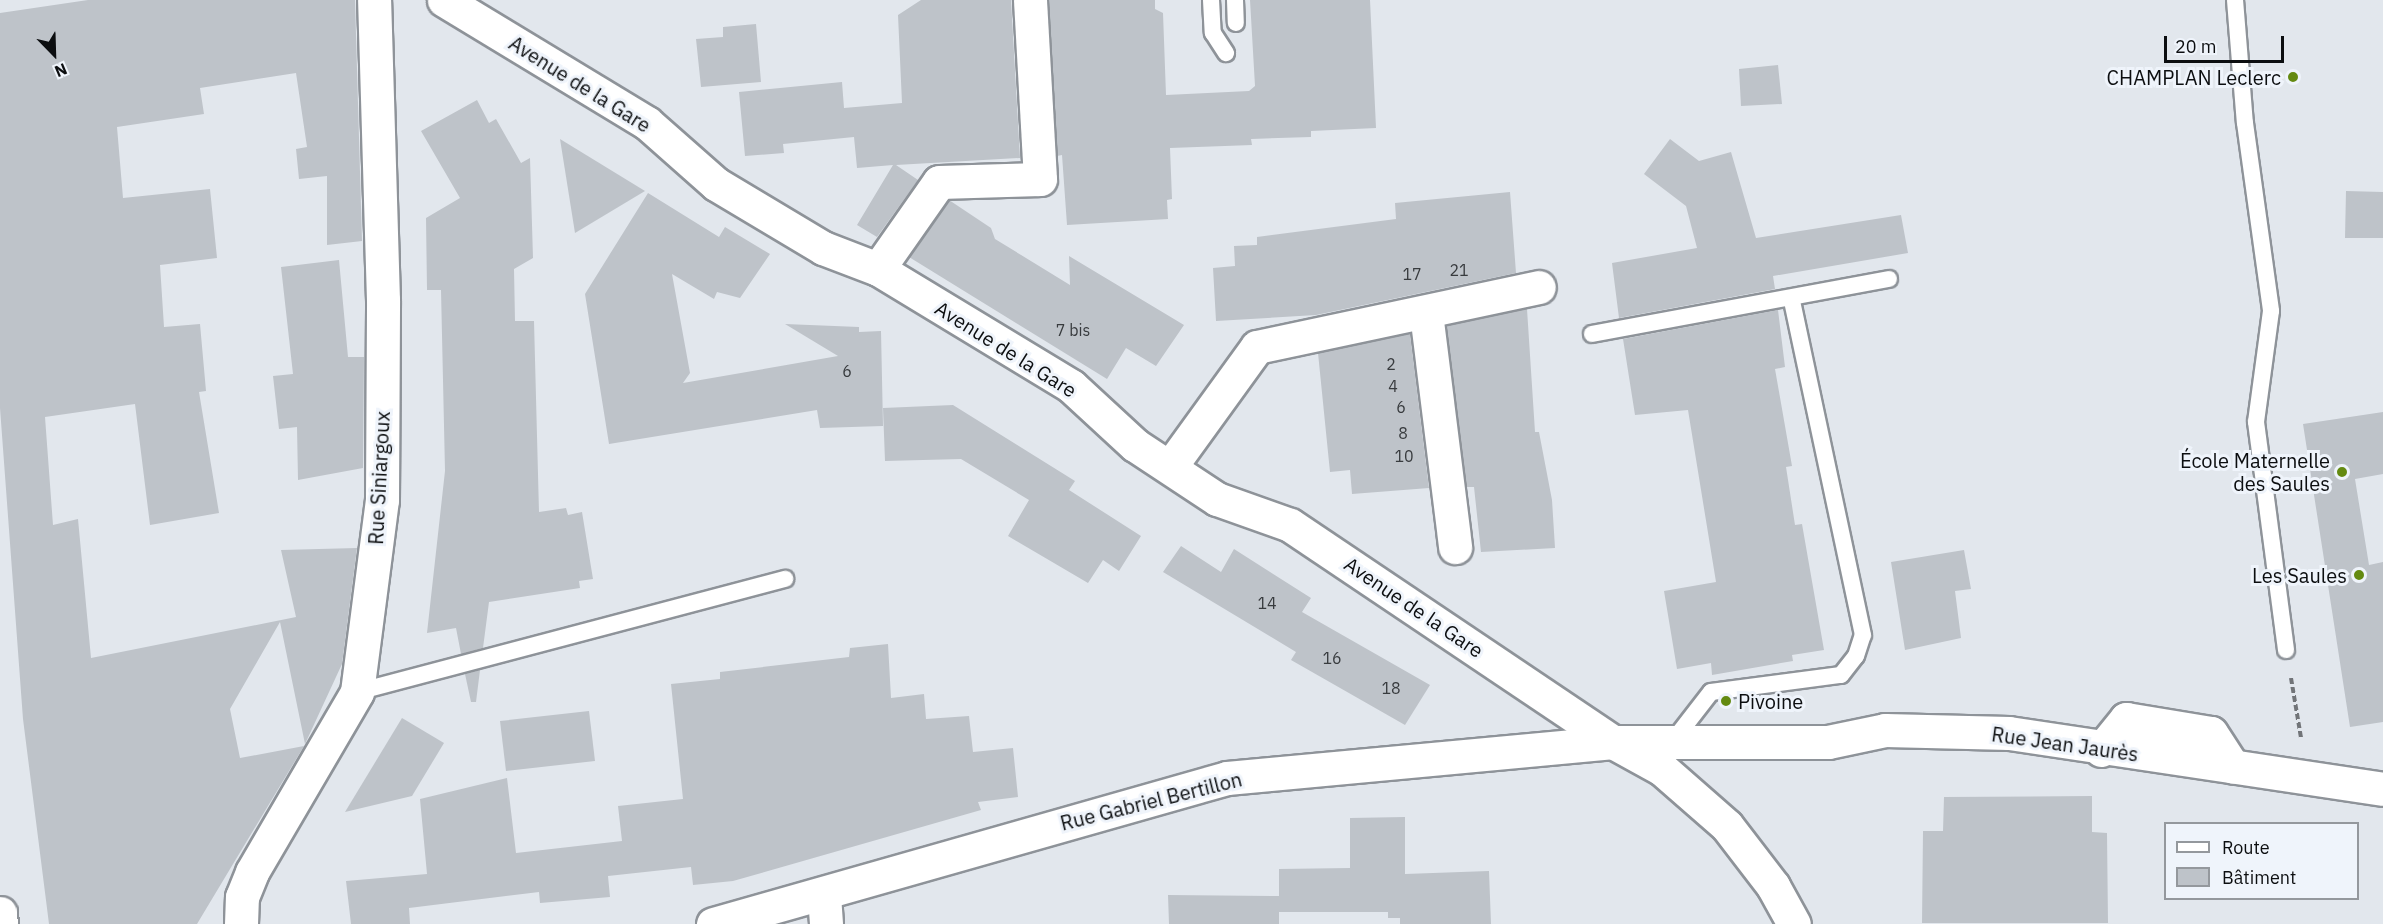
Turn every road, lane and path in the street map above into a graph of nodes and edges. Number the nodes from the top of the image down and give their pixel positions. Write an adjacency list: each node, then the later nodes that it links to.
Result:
1 (374, 0): 19 (street, Rue Siniargoux)
2 (444, 0): 9 (street, Avenue de la Gare)
3 (1030, 0): 9 (street)
4 (1211, 0): 8 (lane)
5 (1235, 0): 7 (lane)
6 (2235, 0): 18 (lane)
7 (1236, 23)
8 (1226, 53)
9 (878, 269): 15 (street, Avenue de la Gare)
10 (1889, 279): 12 (lane)
11 (1539, 287): 13 (street)
12 (1792, 300): 14 (lane); 20 (lane)
13 (1426, 313): 15 (street); 16 (street)
14 (1592, 334)
15 (1170, 467): 21 (street, Avenue de la Gare)
16 (1455, 547)
17 (785, 579): 19 (lane)
18 (2286, 650): 22 (path)
19 (357, 692): 27 (street, Rue Siniargoux)
20 (1673, 741): 21 (street, Rue Gabriel Bertillon); 22 (street, Rue Jean Jaurès)
21 (1613, 742): 24 (street, Rue Gabriel Bertillon); 29 (street, Avenue de la Gare)
22 (2307, 776): 23 (street, Rue Jean Jaurès)
23 (2383, 789)
24 (825, 909): 28 (street, Rue Gabriel Bertillon)
25 (0, 913): 26 (street)
26 (1, 924)
27 (241, 924)
28 (713, 924)
29 (1794, 924)

